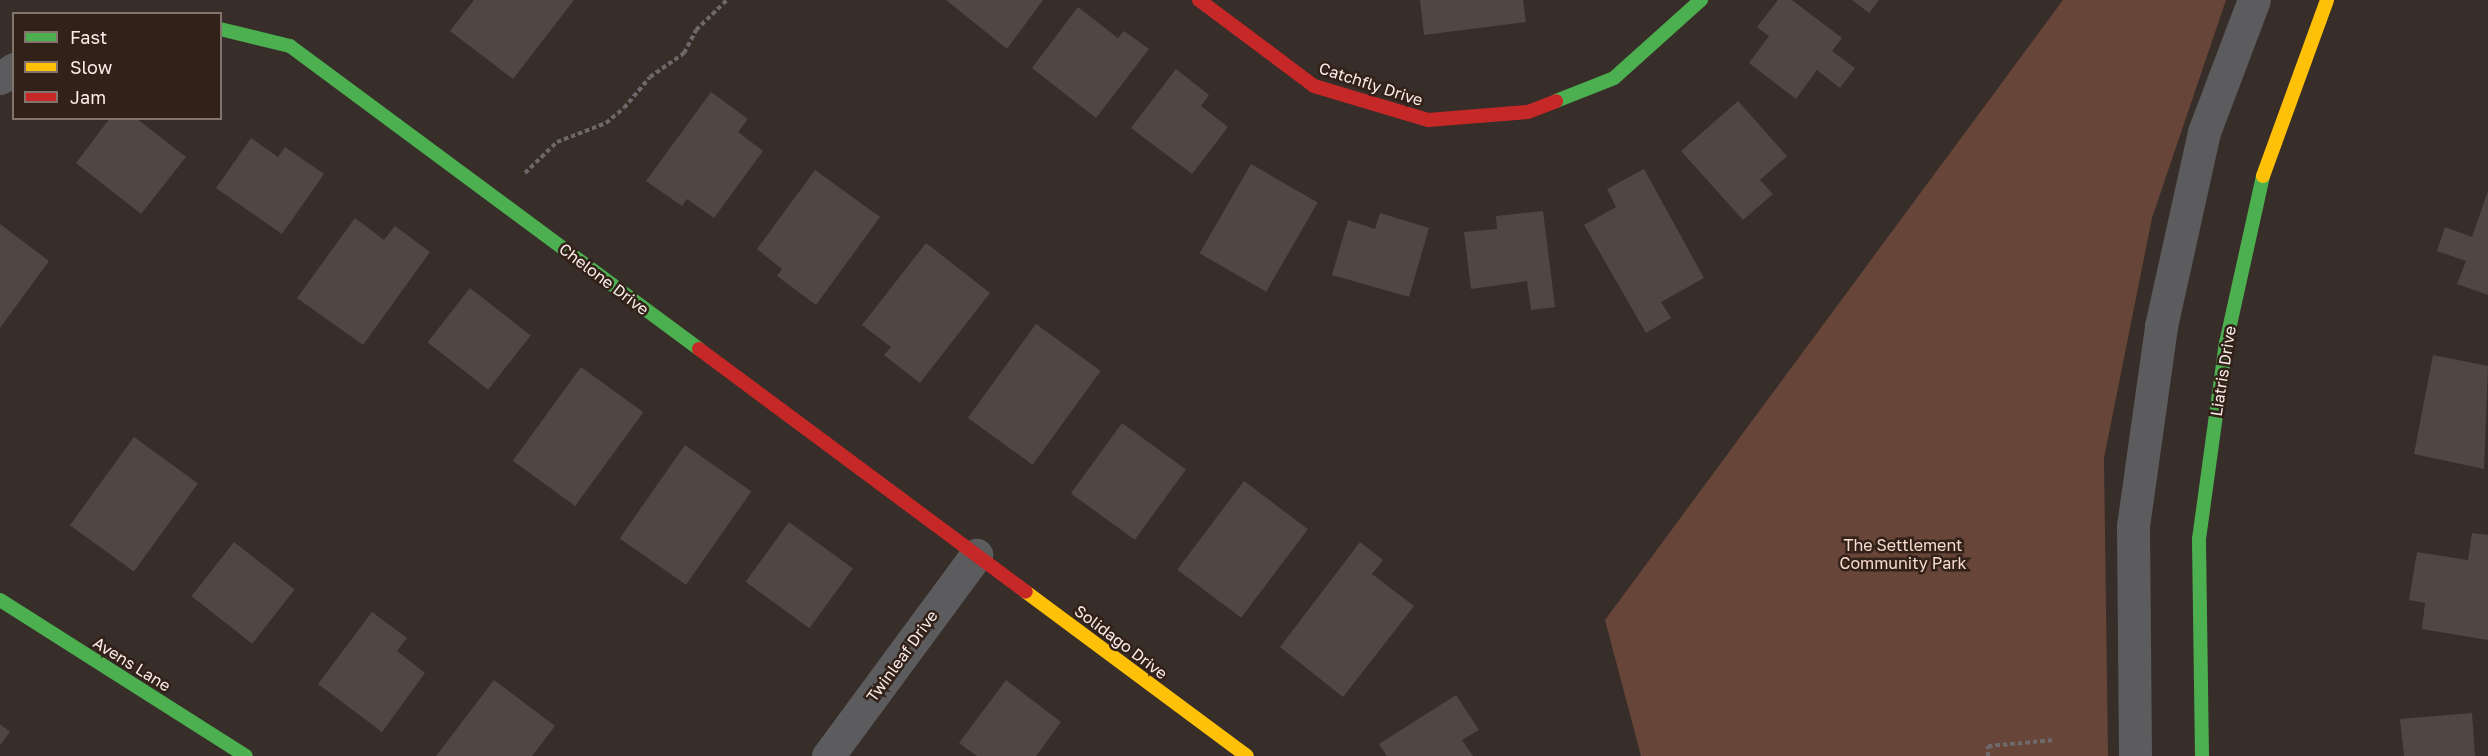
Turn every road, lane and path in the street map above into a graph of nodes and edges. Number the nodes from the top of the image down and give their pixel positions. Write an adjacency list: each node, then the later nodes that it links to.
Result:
1 (727, 0): 7 (path)
2 (1199, 0): 3 (street, Catchfly Drive)
3 (1701, 0)
4 (2254, 0): 15 (street)
5 (2327, 0): 16 (street, Liatris Drive)
6 (222, 29): 7 (street, Chelone Drive)
7 (502, 203): 8 (street, Chelone Drive)
8 (976, 555): 12 (street, Twinleaf Drive); 13 (street, Solidago Drive)
9 (0, 600): 11 (street, Avens Lane)
10 (2055, 740): 14 (path)
11 (246, 756)
12 (828, 756)
13 (1247, 756)
14 (1988, 756)
15 (2135, 756)
16 (2202, 756)

